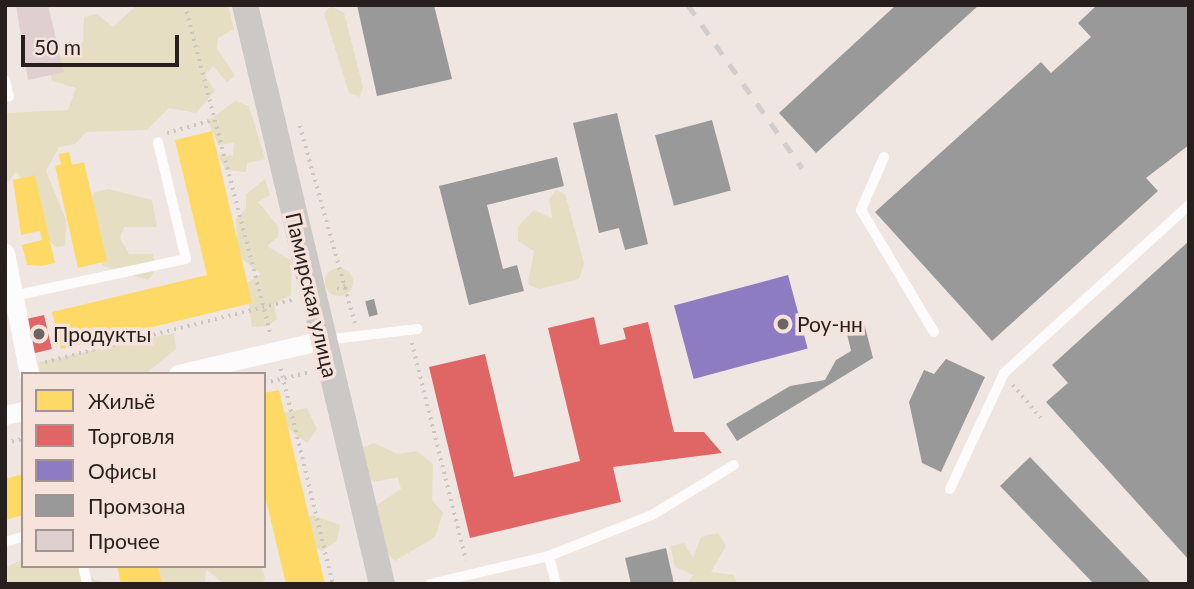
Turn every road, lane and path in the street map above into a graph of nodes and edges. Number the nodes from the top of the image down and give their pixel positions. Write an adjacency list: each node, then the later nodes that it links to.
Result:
1 (185, 5): 5 (path)
2 (245, 5): 12 (street, Памирская улица)
3 (5, 80): 4 (lane)
4 (9, 97)
5 (214, 120): 7 (path); 14 (path)
6 (299, 122): 11 (path)
7 (158, 142): 13 (lane)
8 (884, 157): 16 (lane)
9 (1189, 205): 23 (lane)
10 (5, 253): 13 (street)
11 (345, 286): 12 (path); 17 (path)
12 (312, 295): 14 (path); 18 (street, Памирская улица)
13 (10, 296): 21 (street)
14 (260, 308): 19 (path); 21 (path)
15 (413, 330): 17 (lane); 30 (path)
16 (934, 332)
17 (359, 338): 18 (lane)
18 (323, 340): 19 (street); 20 (street, Памирская улица)
19 (277, 350): 22 (street); 24 (path)
20 (330, 368): 24 (path); 32 (street, Памирская улица)
21 (28, 370)
22 (186, 372)
23 (1004, 373): 26 (path); 28 (lane)
24 (283, 379): 25 (path); 31 (path)
25 (266, 383)
26 (1041, 418)
27 (734, 465): 29 (lane)
28 (950, 488)
29 (549, 556): 30 (lane); 34 (lane)
30 (469, 573): 33 (lane)
31 (333, 584)
32 (382, 584)
33 (430, 584)
34 (556, 584)

